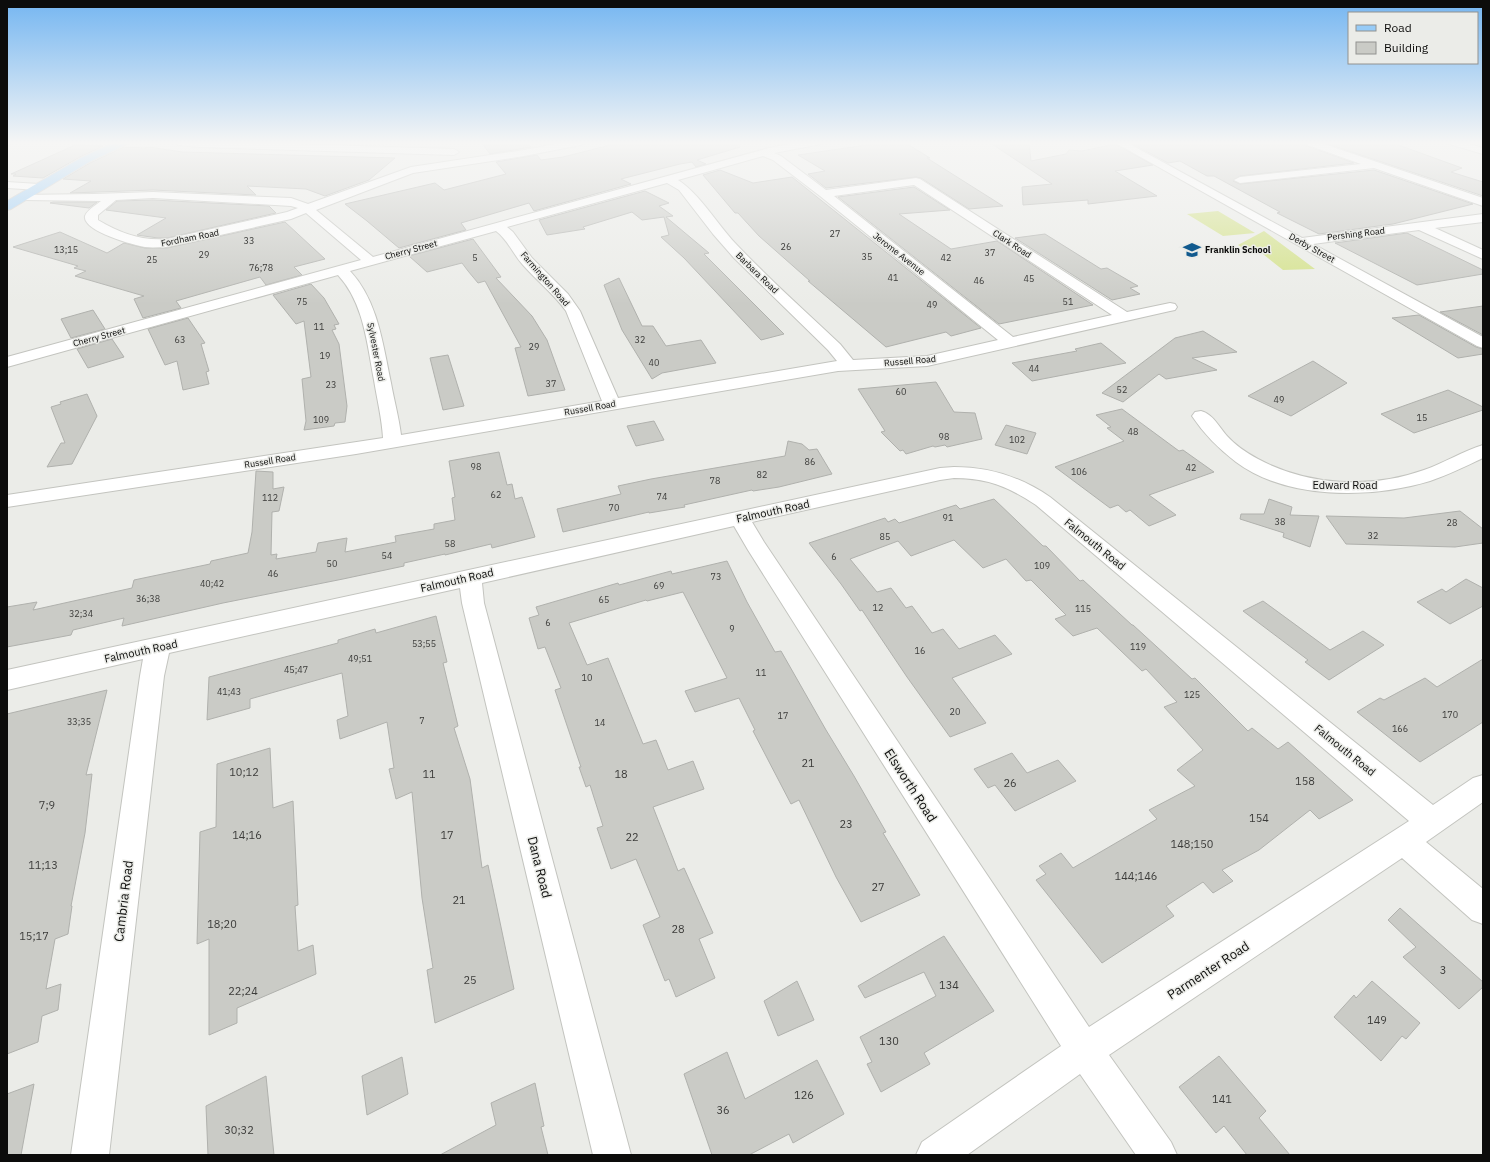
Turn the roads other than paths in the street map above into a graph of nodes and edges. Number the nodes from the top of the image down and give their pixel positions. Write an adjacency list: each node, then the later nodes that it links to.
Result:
1 (128, 196): 11 (street)
2 (180, 196): 14 (street)
3 (341, 196): 14 (street, Fordham Road)
4 (606, 196): 16 (street, Cherry Street)
5 (690, 196): 27 (street, Barbara Road)
6 (827, 196): 25 (street, Jerome Avenue)
7 (939, 196): 23 (street, Clark Road)
8 (1217, 196): 18 (street, Derby Street)
9 (1466, 196): 12 (street)
10 (23, 197): 11 (street); 13 (main road)
11 (113, 197): 14 (street, Fordham Road)
12 (1483, 202)
13 (7, 206)
14 (308, 209): 20 (street)
15 (1483, 218): 17 (street, Pershing Road)
16 (498, 226): 20 (street, Cherry Street); 28 (street, Farmington Road)
17 (1420, 226): 18 (street, Pershing Road); 19 (street)
18 (1300, 242): 24 (street, Derby Street)
19 (1483, 255)
20 (370, 262): 21 (street, Cherry Street)
21 (341, 270): 26 (street, Cherry Street); 30 (street, Sylvester Road)
22 (1170, 307): 23 (street, Russell Road)
23 (1125, 317): 25 (street, Russell Road)
24 (1483, 342)
25 (1011, 343): 27 (street, Russell Road)
26 (7, 362)
27 (848, 364): 28 (street, Russell Road)
28 (612, 405): 30 (street, Russell Road)
29 (1201, 416): 31 (street, Edward Road)
30 (392, 442): 32 (street, Russell Road)
31 (1483, 451)
32 (7, 501)
33 (740, 518): 34 (street, Falmouth Road); 38 (street, Falmouth Road); 41 (street, Elsworth Road)
34 (470, 578): 35 (street, Falmouth Road); 43 (street, Dana Road)
35 (158, 647): 36 (street, Falmouth Road); 42 (street, Cambria Road)
36 (7, 680)
37 (1483, 787): 38 (street, Parmenter Road)
38 (1432, 822): 39 (street, Parmenter Road)
39 (1403, 841): 40 (street); 41 (street, Parmenter Road)
40 (1483, 909)
41 (1084, 1051): 44 (street, Parmenter Road); 45 (street, Elsworth Road)
42 (90, 1155)
43 (612, 1155)
44 (935, 1155)
45 (1158, 1155)

